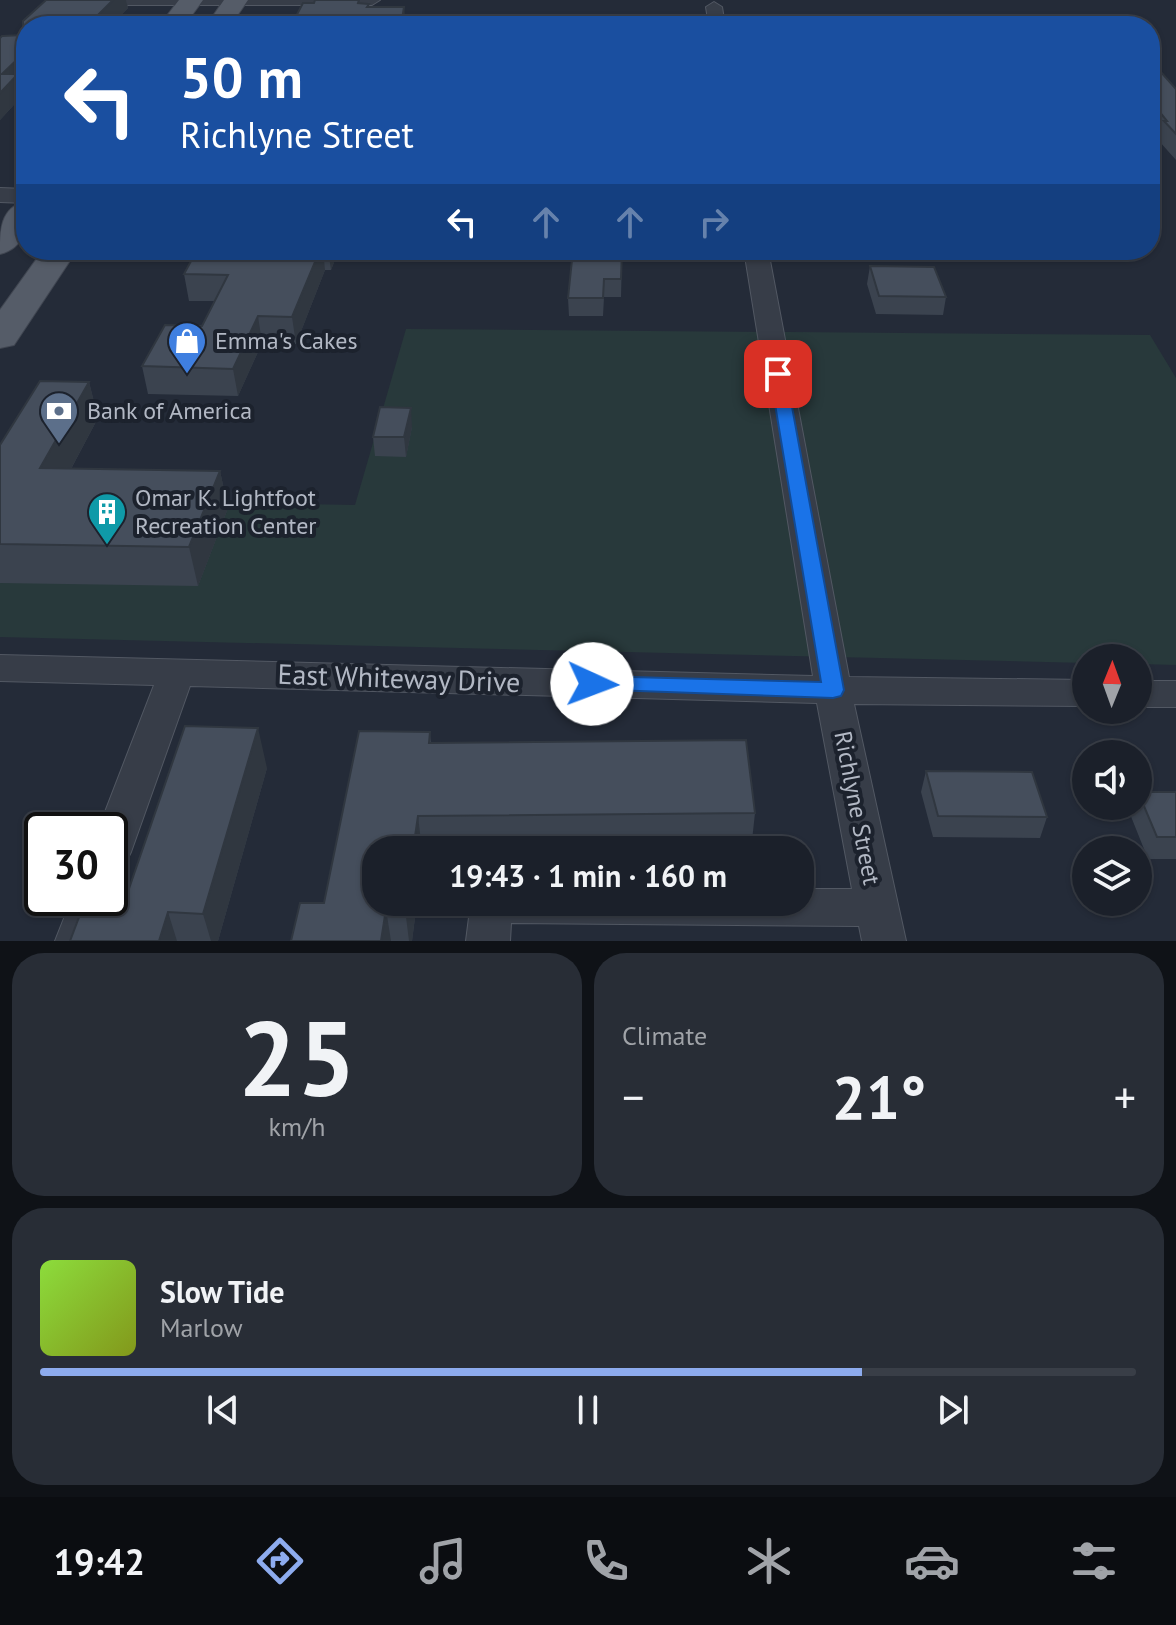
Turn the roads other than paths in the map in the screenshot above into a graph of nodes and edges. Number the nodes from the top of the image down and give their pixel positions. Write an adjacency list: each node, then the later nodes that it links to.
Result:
1 (70, 0): 2 (street)
2 (191, 0): 3 (street); 6 (main road)
3 (236, 0): 4 (street)
4 (372, 0)
5 (714, 7): 7 (street)
6 (179, 16)
7 (715, 16)
8 (16, 214): 9 (main road)
9 (0, 244)
10 (53, 260): 12 (main road)
11 (758, 260): 15 (street, Richlyne Street)
12 (0, 337)
13 (0, 668): 14 (street, East Whiteway Drive)
14 (177, 672): 15 (street, East Whiteway Drive); 19 (street)
15 (833, 690): 16 (street, East Whiteway Drive); 21 (street, Richlyne Street)
16 (1072, 693)
17 (1152, 694): 18 (street)
18 (1176, 694)
19 (125, 812)
20 (86, 916): 22 (street)
21 (881, 925): 23 (street)
22 (77, 941)
23 (488, 941)

